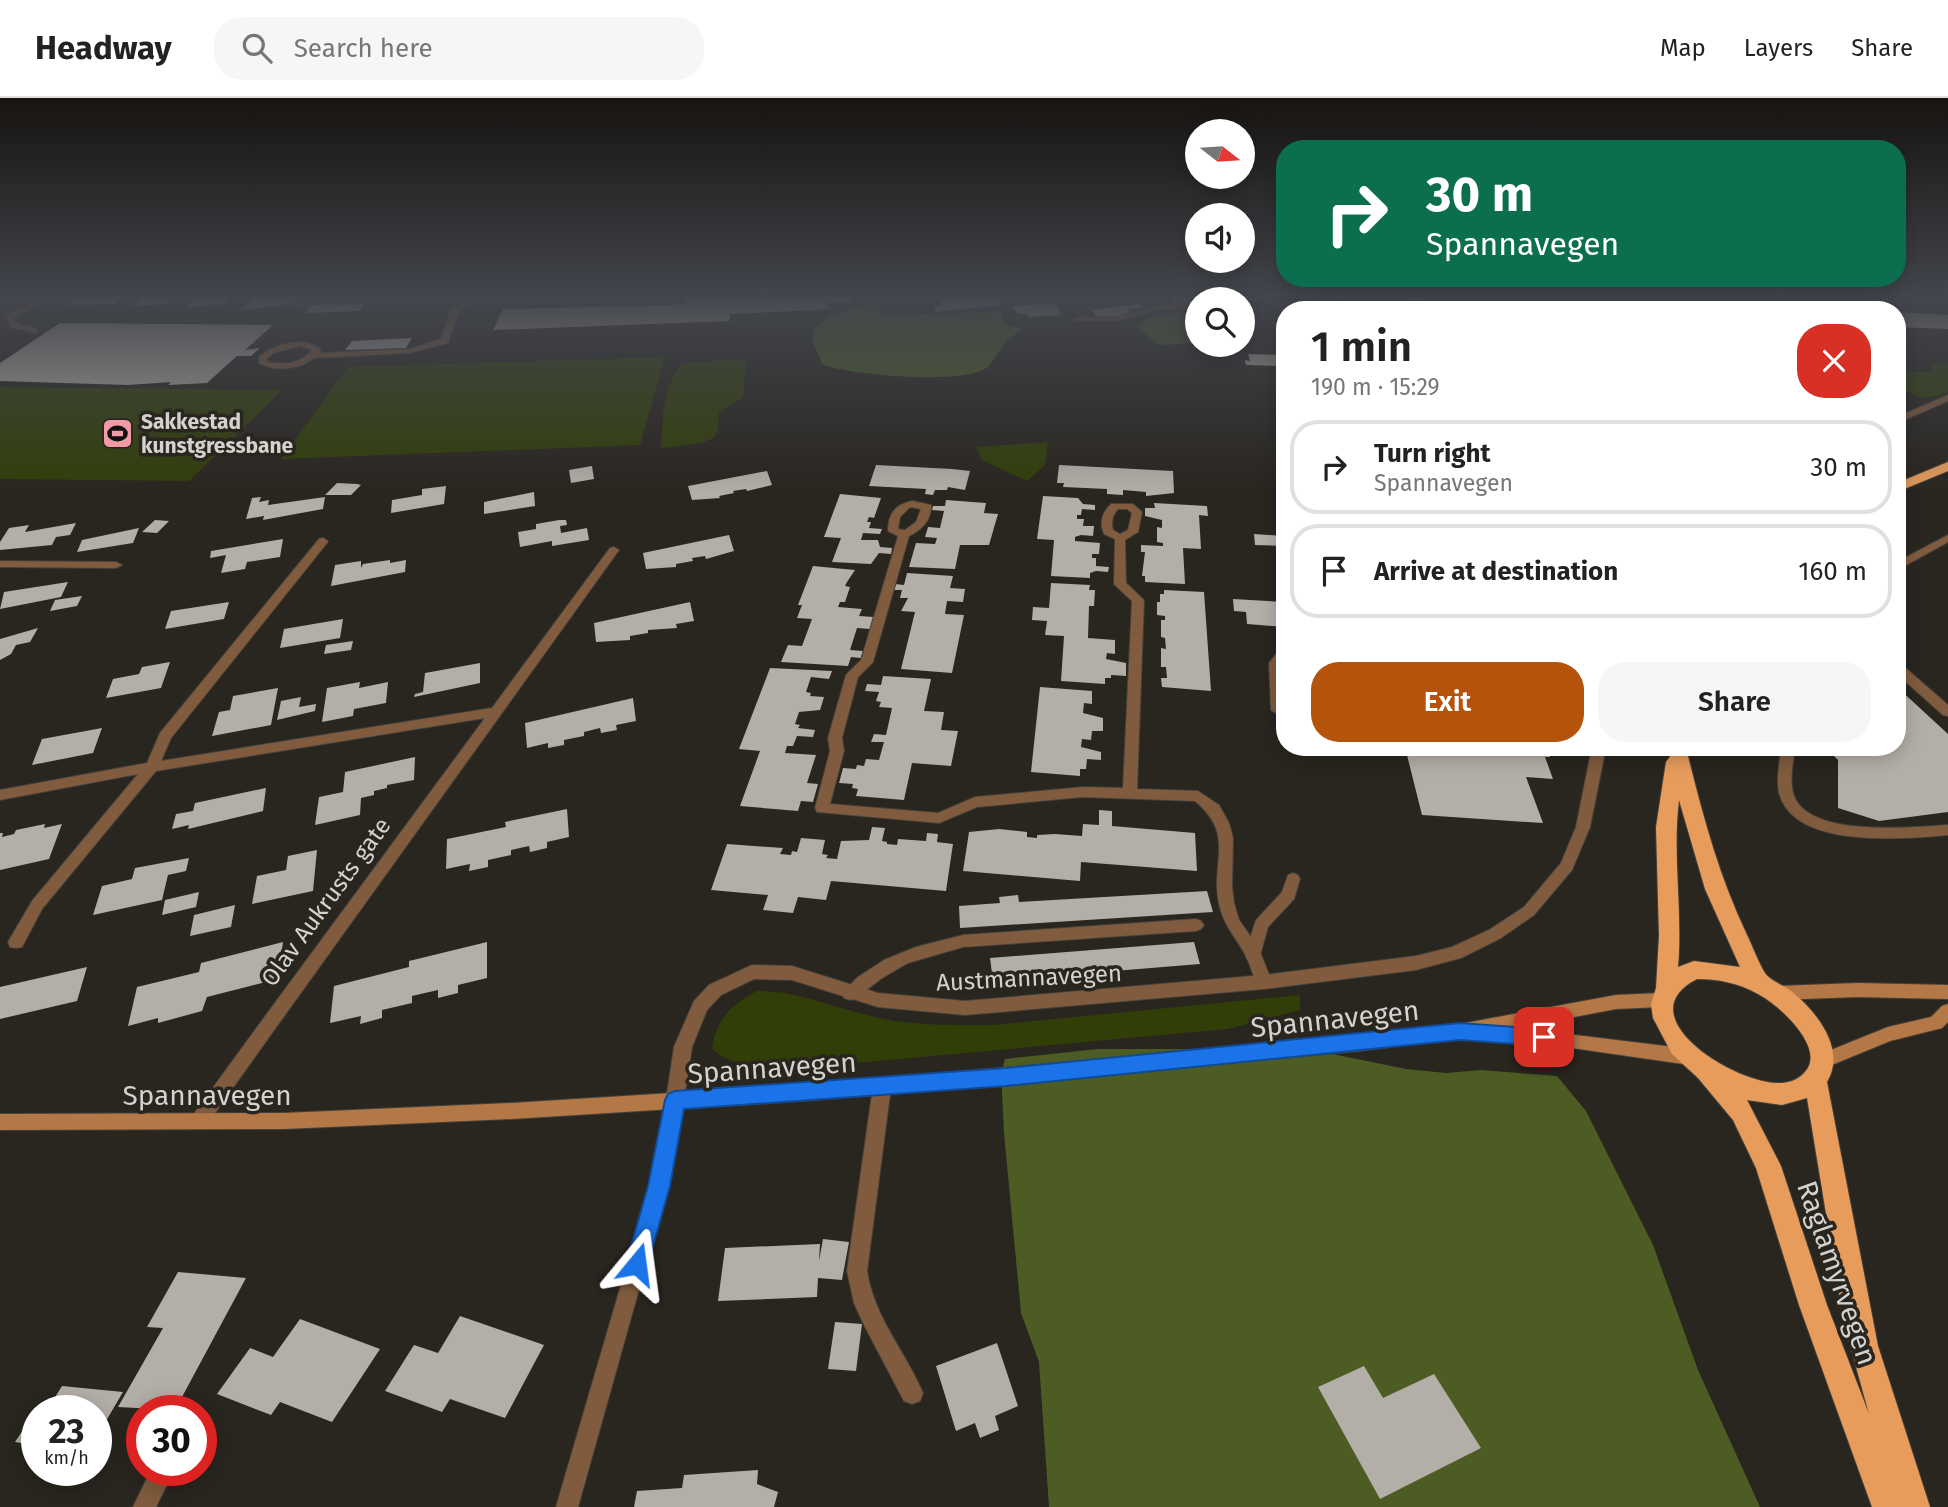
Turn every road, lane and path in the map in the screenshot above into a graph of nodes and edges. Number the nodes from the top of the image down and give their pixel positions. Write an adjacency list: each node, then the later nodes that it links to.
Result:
1 (263, 363): 2 (street)
2 (295, 363)
3 (1948, 398): 4 (street)
4 (1906, 416)
5 (1948, 466): 6 (highway)
6 (1906, 484)
7 (904, 534): 25 (street)
8 (1121, 538): 25 (street)
9 (1948, 538): 12 (street)
10 (323, 541): 24 (street)
11 (614, 550): 18 (street, Olav Aukrusts gate)
12 (1906, 562)
13 (0, 564): 14 (street)
14 (116, 565)
15 (1276, 662): 17 (street)
16 (1906, 675): 19 (street)
17 (1276, 686)
18 (495, 712): 24 (street); 43 (street, Olav Aukrusts gate)
19 (1948, 712)
20 (1598, 756): 32 (street, Austmannavegen)
21 (1676, 756): 36 (highway)
22 (1679, 756): 33 (highway)
23 (1788, 756): 27 (street)
24 (152, 767): 26 (street); 30 (street)
25 (1130, 793): 31 (street)
26 (0, 795)
27 (1948, 830)
28 (1293, 879): 31 (street)
29 (1196, 925): 35 (street)
30 (16, 942)
31 (1253, 954): 32 (street)
32 (1264, 982): 35 (street, Austmannavegen)
33 (1767, 988): 34 (main road); 36 (highway); 40 (highway)
34 (1948, 992)
35 (850, 993): 42 (street, Austmannavegen)
36 (1664, 993): 38 (main road, Spannavegen); 39 (highway)
37 (1948, 1011): 40 (main road)
38 (1460, 1031): 39 (main road, Spannavegen); 41 (main road, Spannavegen)
39 (1698, 1063): 40 (highway); 49 (highway, Raglamyrvegen)
40 (1819, 1071): 50 (highway, Raglamyrvegen)
41 (882, 1087): 42 (main road, Spannavegen); 45 (street)
42 (675, 1100): 43 (main road, Spannavegen); 48 (street, Austmannavegen)
43 (200, 1121): 44 (main road, Spannavegen)
44 (0, 1122)
45 (912, 1393)
46 (155, 1486): 47 (street)
47 (144, 1507)
48 (568, 1507)
49 (1888, 1507)
50 (1914, 1507)

